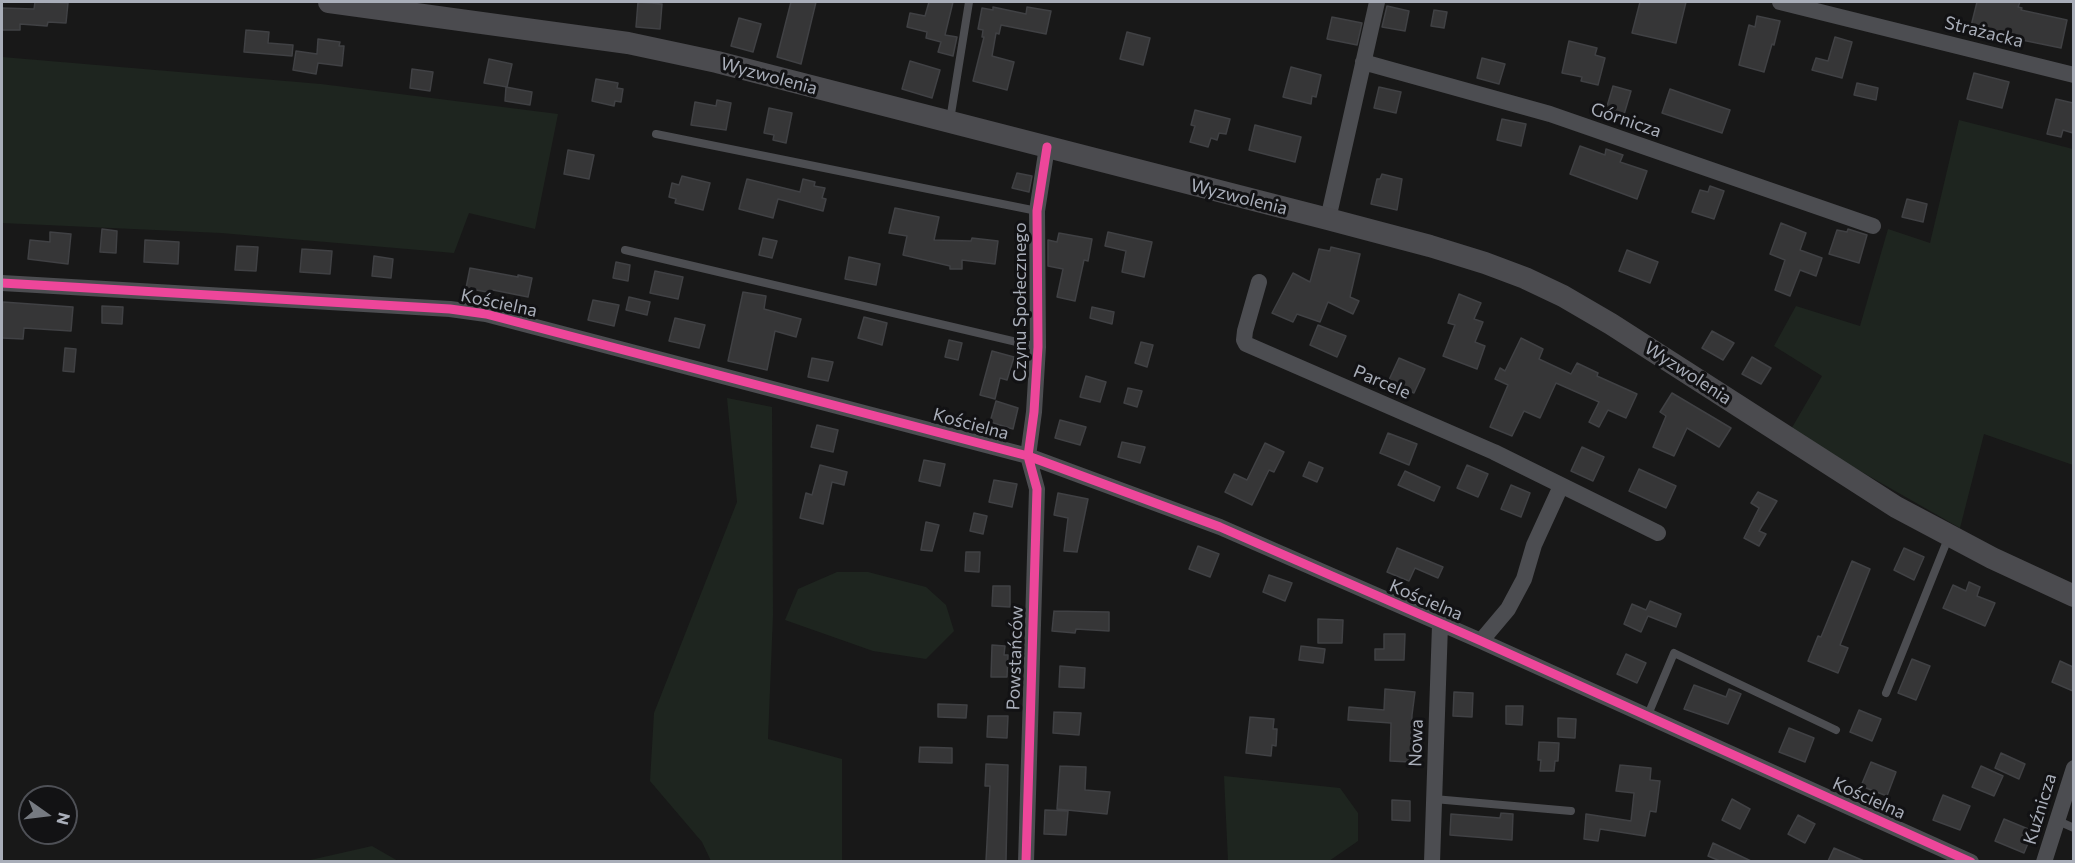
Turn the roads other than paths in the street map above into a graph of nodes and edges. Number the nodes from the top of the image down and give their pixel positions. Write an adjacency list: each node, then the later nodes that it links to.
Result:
1 (329, 2): 7 (main road, Wyzwolenia)
2 (969, 2): 7 (lane)
3 (1377, 2): 5 (street)
4 (1780, 2): 6 (street, Strażacka)
5 (1363, 62): 11 (street); 12 (street, Górnicza)
6 (2073, 75)
7 (949, 123): 9 (main road, Wyzwolenia)
8 (656, 134): 10 (lane)
9 (1047, 147): 10 (street, Czynu Społecznego); 11 (main road, Wyzwolenia)
10 (1037, 211): 16 (street, Czynu Społecznego)
11 (1328, 219): 20 (main road, Wyzwolenia)
12 (1873, 226)
13 (625, 250): 16 (lane)
14 (1259, 282): 18 (street, Parcele)
15 (2, 283): 17 (street, Kościelna)
16 (1038, 347): 17 (street, Czynu Społecznego)
17 (1028, 456): 22 (street, Kościelna); 33 (street, Powstańców)
18 (1561, 486): 19 (street, Parcele); 23 (street)
19 (1658, 533)
20 (1949, 536): 21 (main road, Wyzwolenia); 24 (lane)
21 (2073, 596)
22 (1440, 625): 23 (street, Kościelna); 28 (street, Nowa)
23 (1481, 642): 25 (street, Kościelna)
24 (1886, 693)
25 (1647, 717): 26 (lane); 32 (street, Kościelna)
26 (1836, 730)
27 (2073, 768): 30 (street, Kuźnicza)
28 (1434, 799): 29 (lane); 34 (street, Nowa)
29 (1571, 811)
30 (2056, 820): 31 (lane); 35 (street, Kuźnicza)
31 (2073, 828)
32 (1966, 860)
33 (1026, 861)
34 (1432, 861)
35 (2044, 861)

